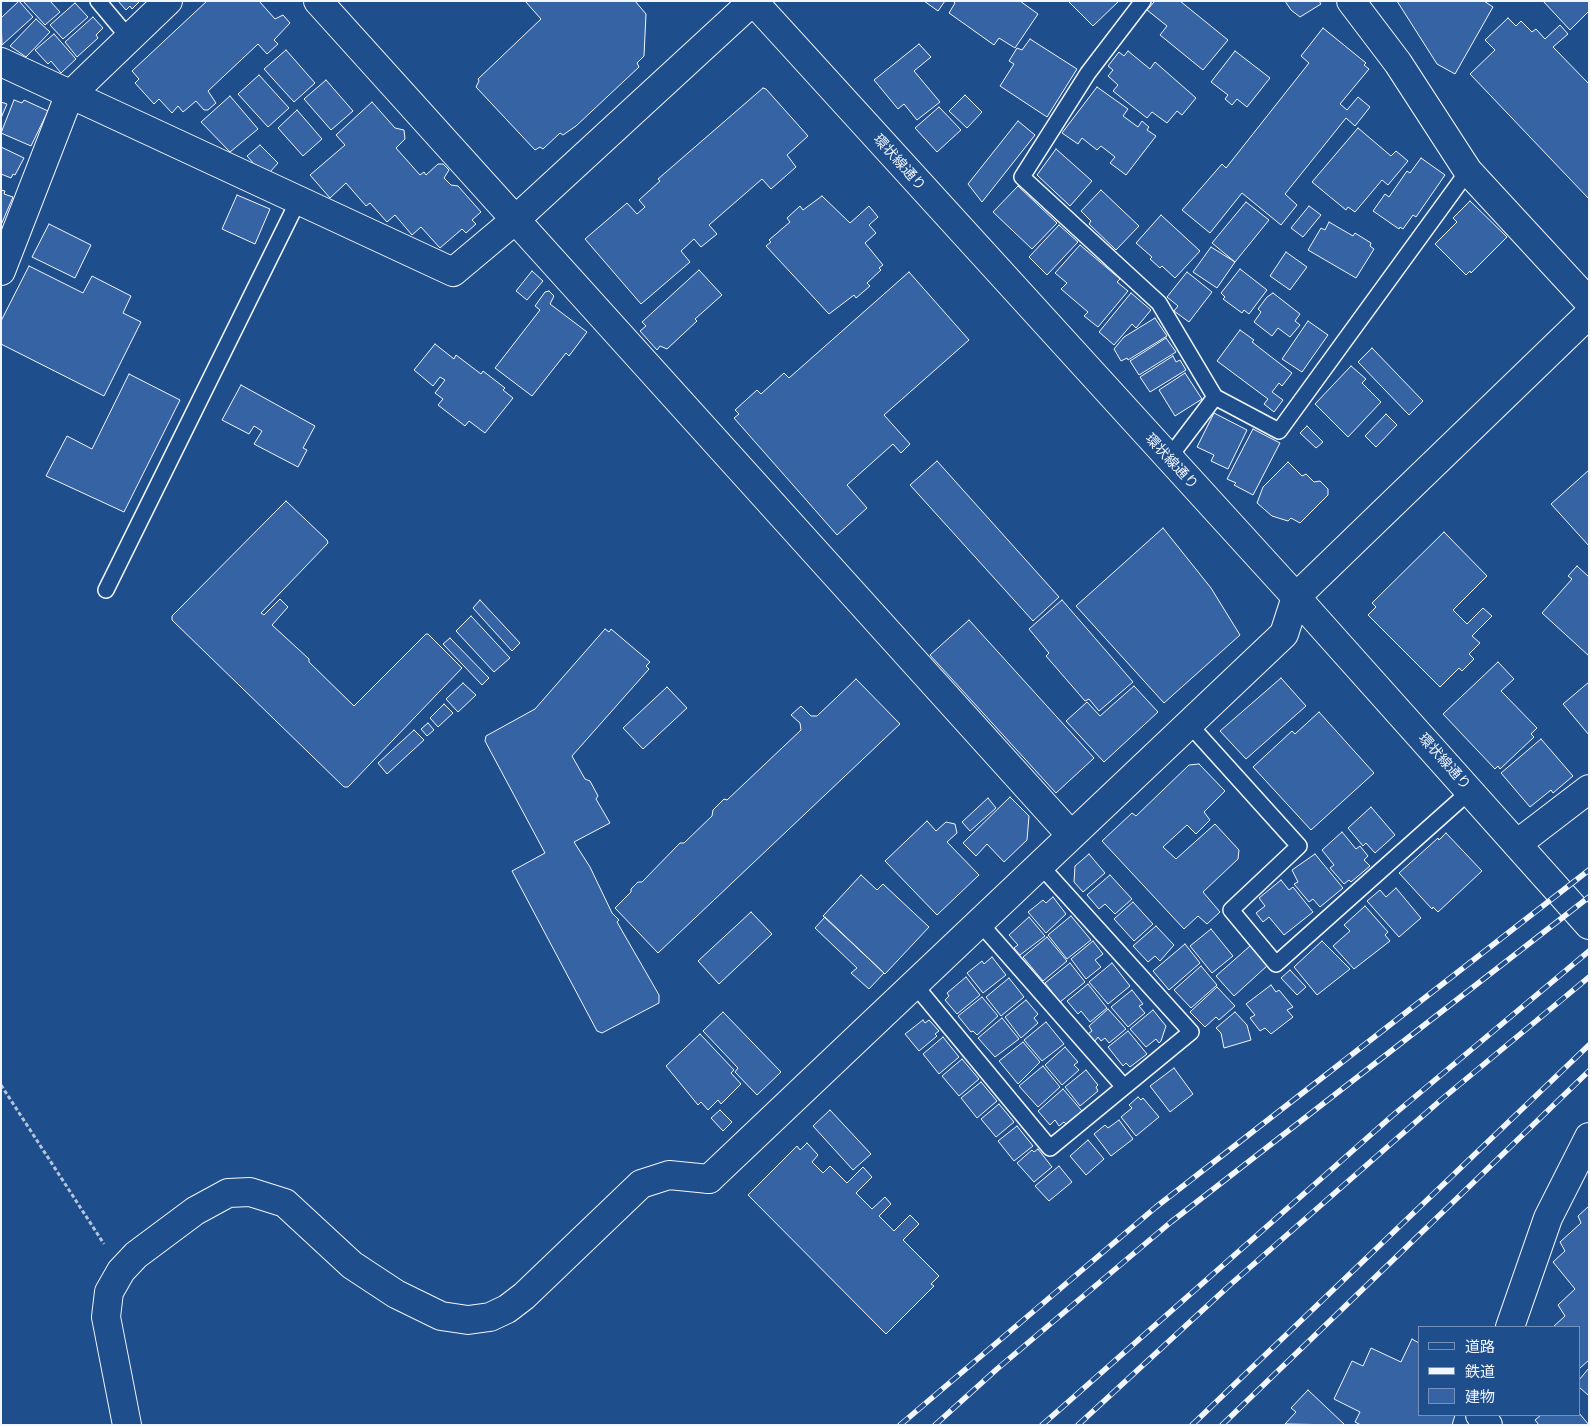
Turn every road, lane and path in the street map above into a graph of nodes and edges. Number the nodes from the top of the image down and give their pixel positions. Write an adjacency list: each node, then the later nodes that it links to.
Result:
1 (98, 1): 7 (lane)
2 (168, 1): 7 (street)
3 (318, 1): 12 (street)
4 (753, 1): 12 (street); 17 (street, 環状線通り)
5 (1143, 1): 16 (lane)
6 (1350, 1): 10 (street)
7 (129, 38): 9 (street)
8 (1, 62): 9 (street)
9 (69, 96): 11 (street); 13 (street)
10 (1468, 171): 14 (street); 16 (lane)
11 (298, 201): 12 (street); 18 (lane)
12 (515, 220): 23 (street)
13 (1, 271)
14 (1589, 302)
15 (1589, 314): 19 (street)
16 (1215, 397): 17 (lane)
17 (1168, 459): 19 (street, 環状線通り)
18 (106, 590)
19 (1296, 597): 20 (street); 22 (street, 環状線通り)
20 (1188, 723): 22 (lane); 23 (street)
21 (1589, 789): 24 (street)
22 (1470, 791): 24 (street, 環状線通り)
23 (1070, 834): 25 (street)
24 (1517, 844): 27 (street, 環状線通り)
25 (1040, 864): 26 (street); 30 (lane)
26 (979, 922): 28 (street); 30 (lane)
27 (1589, 925)
28 (914, 984): 30 (lane); 32 (street)
29 (1, 1086): 32 (path)
30 (1124, 1087)
31 (1589, 1137): 33 (street)
32 (121, 1271): 34 (street)
33 (1510, 1326)
34 (128, 1425)

